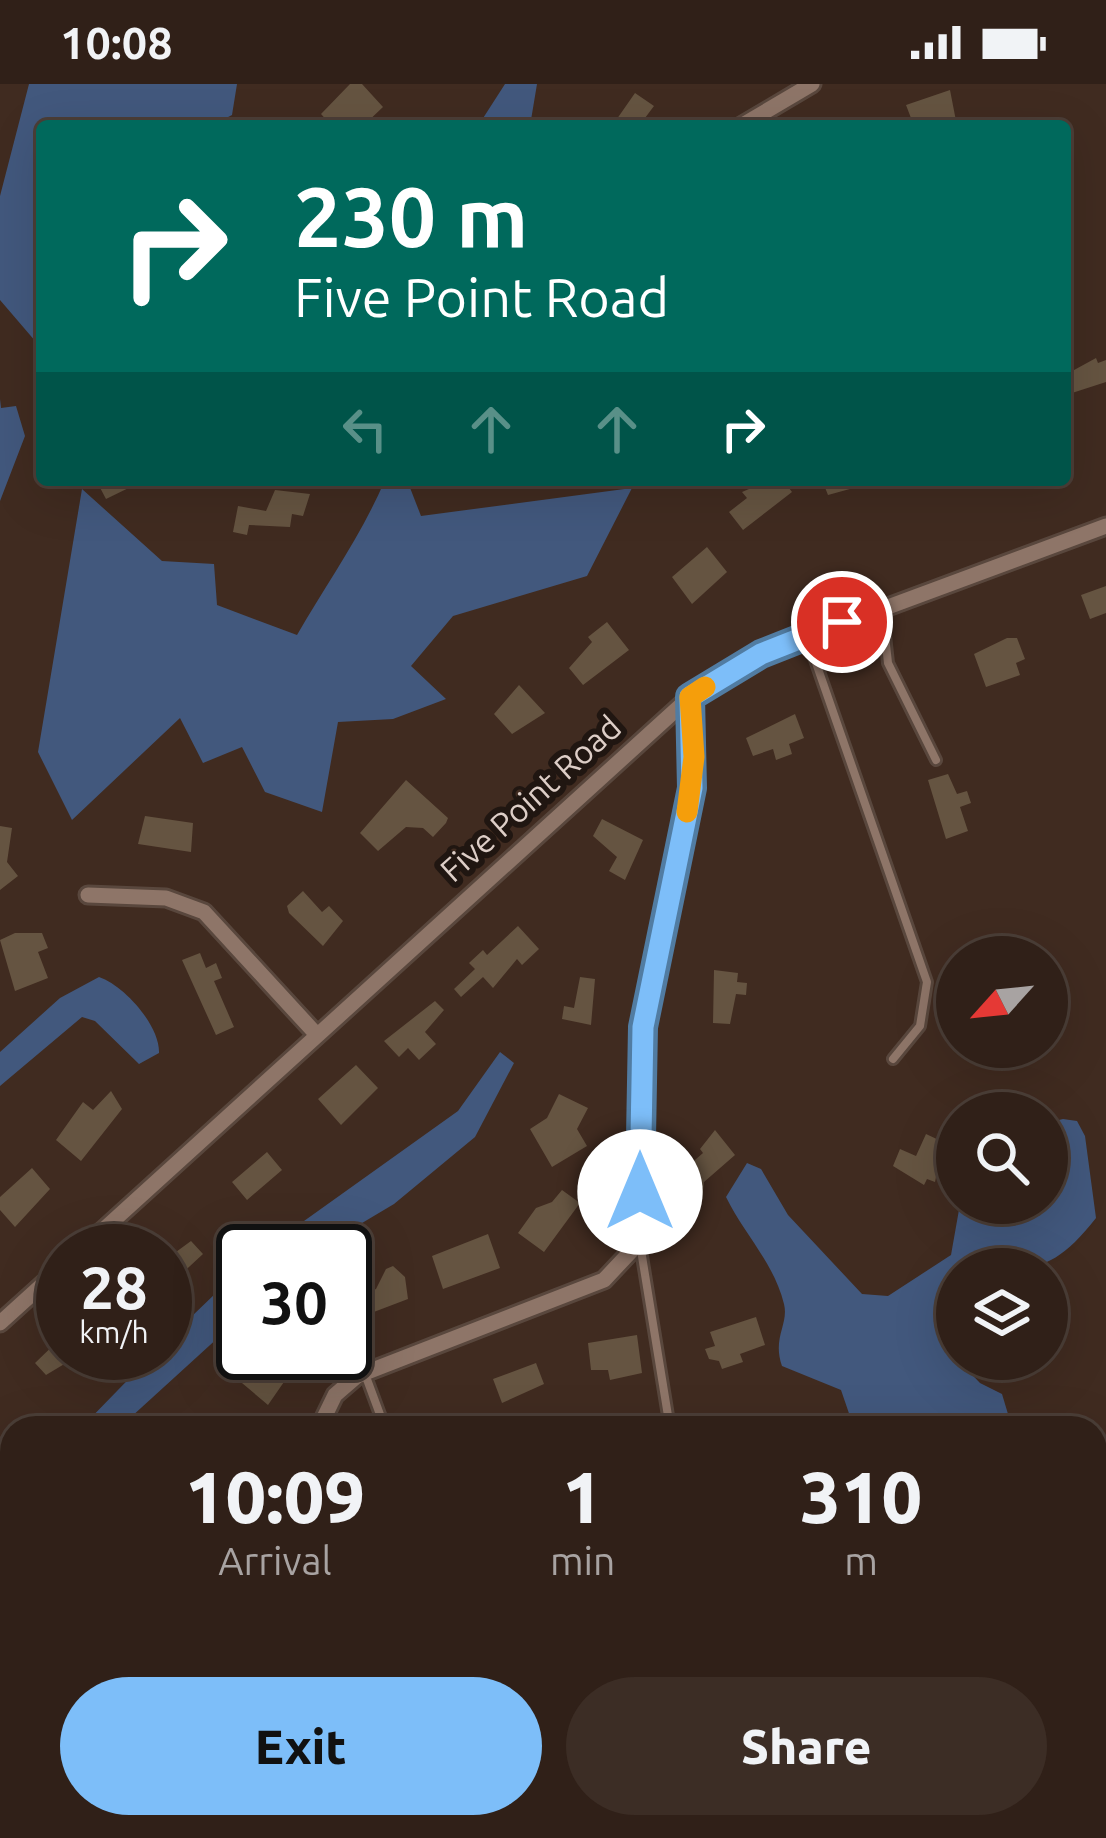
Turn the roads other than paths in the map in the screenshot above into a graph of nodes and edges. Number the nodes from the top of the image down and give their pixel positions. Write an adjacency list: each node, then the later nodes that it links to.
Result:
1 (812, 84): 2 (street)
2 (751, 120)
3 (1106, 526): 4 (street, Five Point Road)
4 (882, 607): 5 (street, Five Point Road); 7 (lane)
5 (806, 636): 6 (street, Five Point Road); 10 (lane)
6 (690, 697): 9 (street, Five Point Road); 12 (street)
7 (936, 760)
8 (88, 895): 9 (street)
9 (316, 1035): 11 (street, Five Point Road)
10 (893, 1059)
11 (110, 1224)
12 (639, 1236): 15 (street); 20 (lane)
13 (36, 1290): 14 (street)
14 (0, 1323)
15 (372, 1370)
16 (355, 1380): 18 (street)
17 (367, 1380): 19 (lane)
18 (325, 1416)
19 (380, 1416)
20 (668, 1416)

